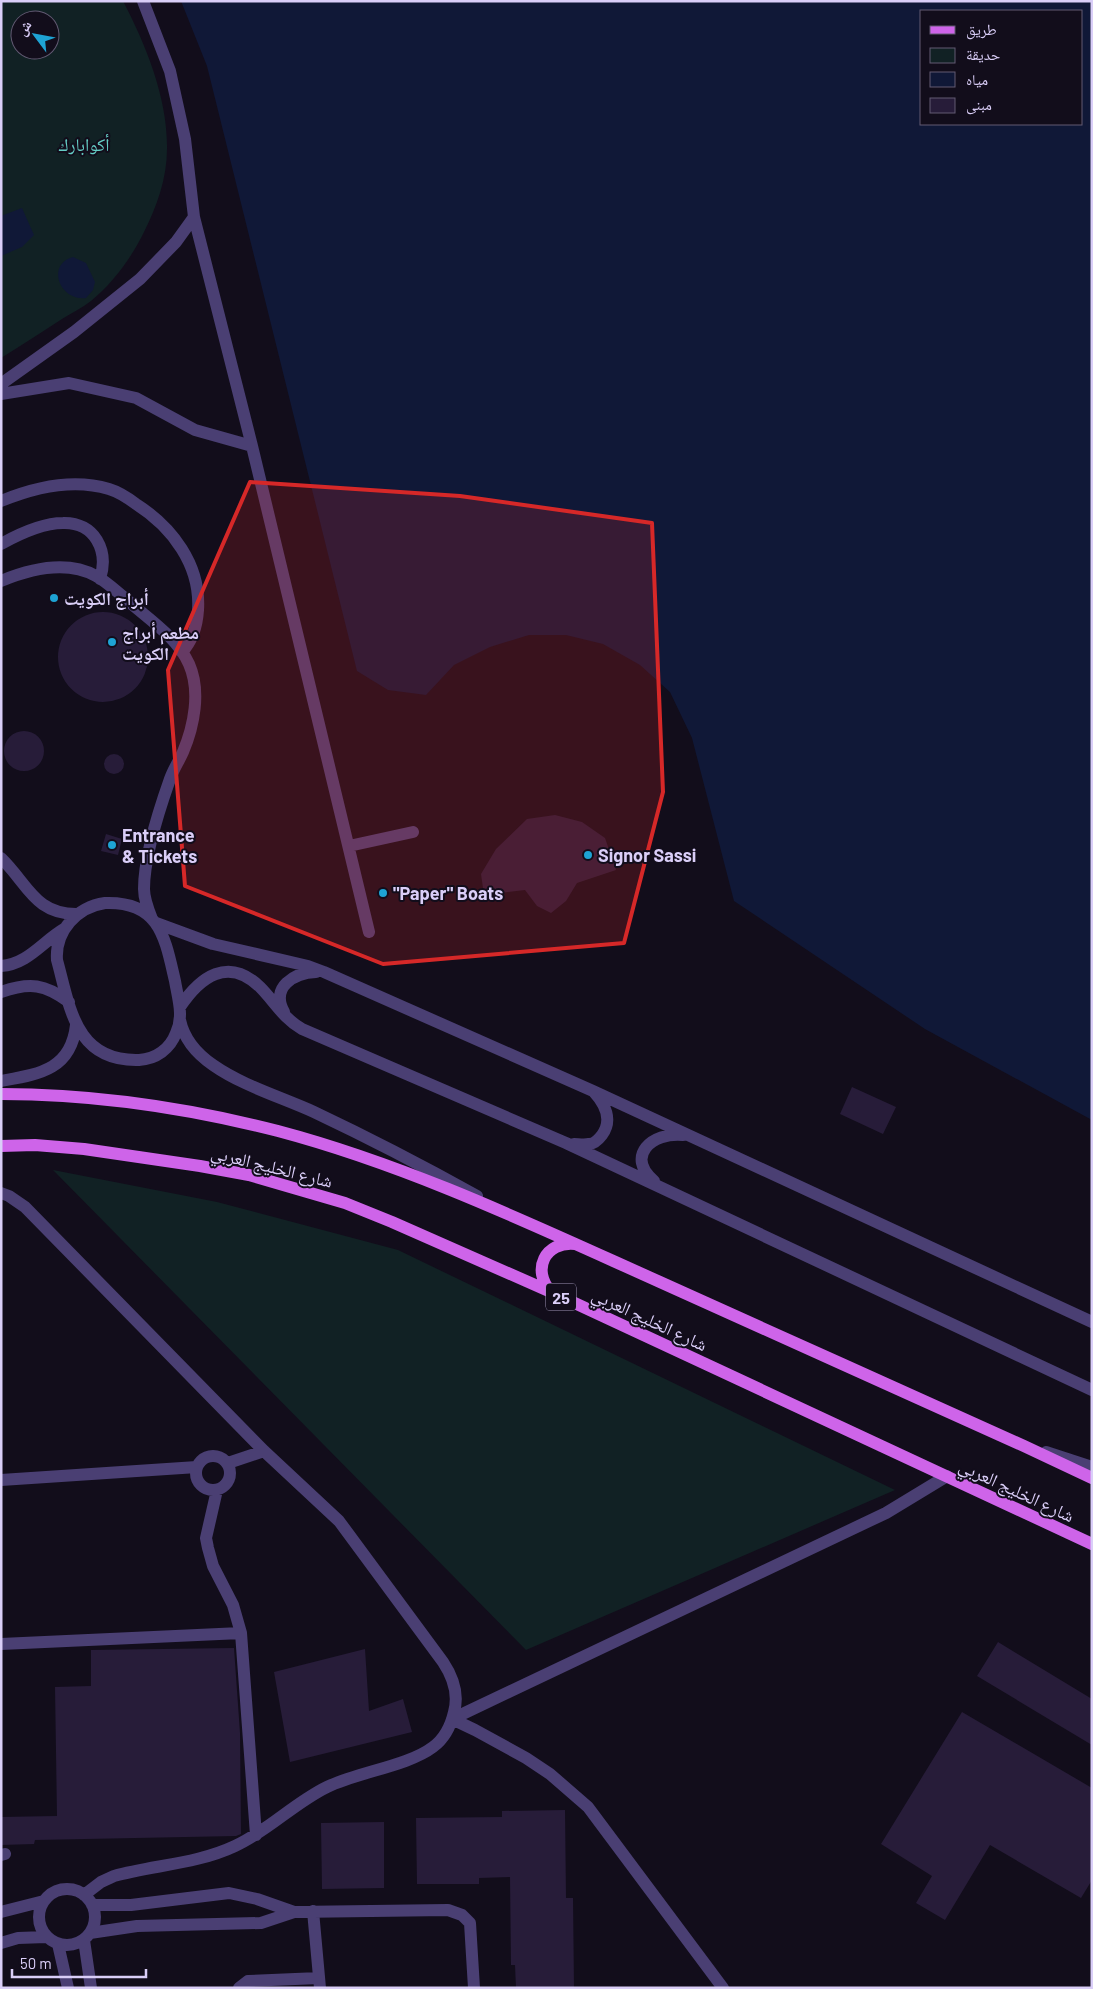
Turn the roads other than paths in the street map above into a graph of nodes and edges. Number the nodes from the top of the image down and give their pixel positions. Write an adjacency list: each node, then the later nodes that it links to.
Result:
1 (143, 1): 2 (street)
2 (194, 217): 3 (street); 5 (street)
3 (1, 384)
4 (1, 394): 5 (street)
5 (252, 446): 12 (street)
6 (1, 501): 10 (street)
7 (1, 544): 8 (street)
8 (100, 579): 9 (street); 10 (street)
9 (1, 581)
10 (182, 652): 15 (street)
11 (413, 832): 12 (street)
12 (349, 846): 17 (street)
13 (1, 858): 14 (street)
14 (78, 914): 15 (street); 16 (street)
15 (154, 921): 19 (street); 22 (street)
16 (64, 929): 18 (street); 21 (street)
17 (370, 932)
18 (1, 966)
19 (324, 972): 23 (street); 27 (street)
20 (1, 992): 21 (street)
21 (69, 1002): 25 (street)
22 (180, 1007): 23 (street); 24 (street)
23 (287, 1018): 30 (street)
24 (180, 1020): 25 (street); 34 (street)
25 (76, 1025): 26 (street)
26 (1, 1081)
27 (593, 1091): 29 (street); 30 (street)
28 (1, 1094): 34 (main road, شارع الخليج العربي)
29 (688, 1135): 32 (street); 37 (street)
30 (566, 1143): 32 (street)
31 (1, 1146): 36 (main road, شارع الخليج العربي / 25)
32 (664, 1189): 38 (street)
33 (1, 1193): 40 (street)
34 (510, 1215): 35 (main road, شارع الخليج العربي)
35 (575, 1244): 36 (main road); 39 (main road, شارع الخليج العربي)
36 (551, 1292): 44 (main road, شارع الخليج العربي / 25)
37 (1092, 1322)
38 (1092, 1390)
39 (1024, 1446): 43 (street); 45 (main road, شارع الخليج العربي)
40 (264, 1451): 41 (street); 51 (street)
41 (228, 1463): 42 (street); 47 (street)
42 (197, 1467): 46 (street); 47 (street)
43 (1092, 1467)
44 (947, 1476): 48 (main road, شارع الخليج العربي / 25); 51 (street)
45 (1092, 1478)
46 (1, 1480)
47 (216, 1490): 49 (street)
48 (1092, 1544)
49 (241, 1633): 50 (street); 52 (street)
50 (1, 1644)
51 (452, 1719): 52 (street); 67 (street)
52 (256, 1835): 54 (street)
53 (44, 1900): 54 (street); 56 (street); 59 (street)
54 (88, 1900): 57 (street); 58 (street)
55 (313, 1911): 57 (street); 62 (street); 66 (street)
56 (1, 1912)
57 (294, 1912): 58 (street)
58 (87, 1936): 61 (street); 64 (street)
59 (46, 1937): 60 (street); 61 (street)
60 (1, 1943)
61 (58, 1944): 63 (street)
62 (320, 1983): 65 (street)
63 (68, 1988)
64 (91, 1988)
65 (239, 1988)
66 (474, 1988)
67 (723, 1988)

